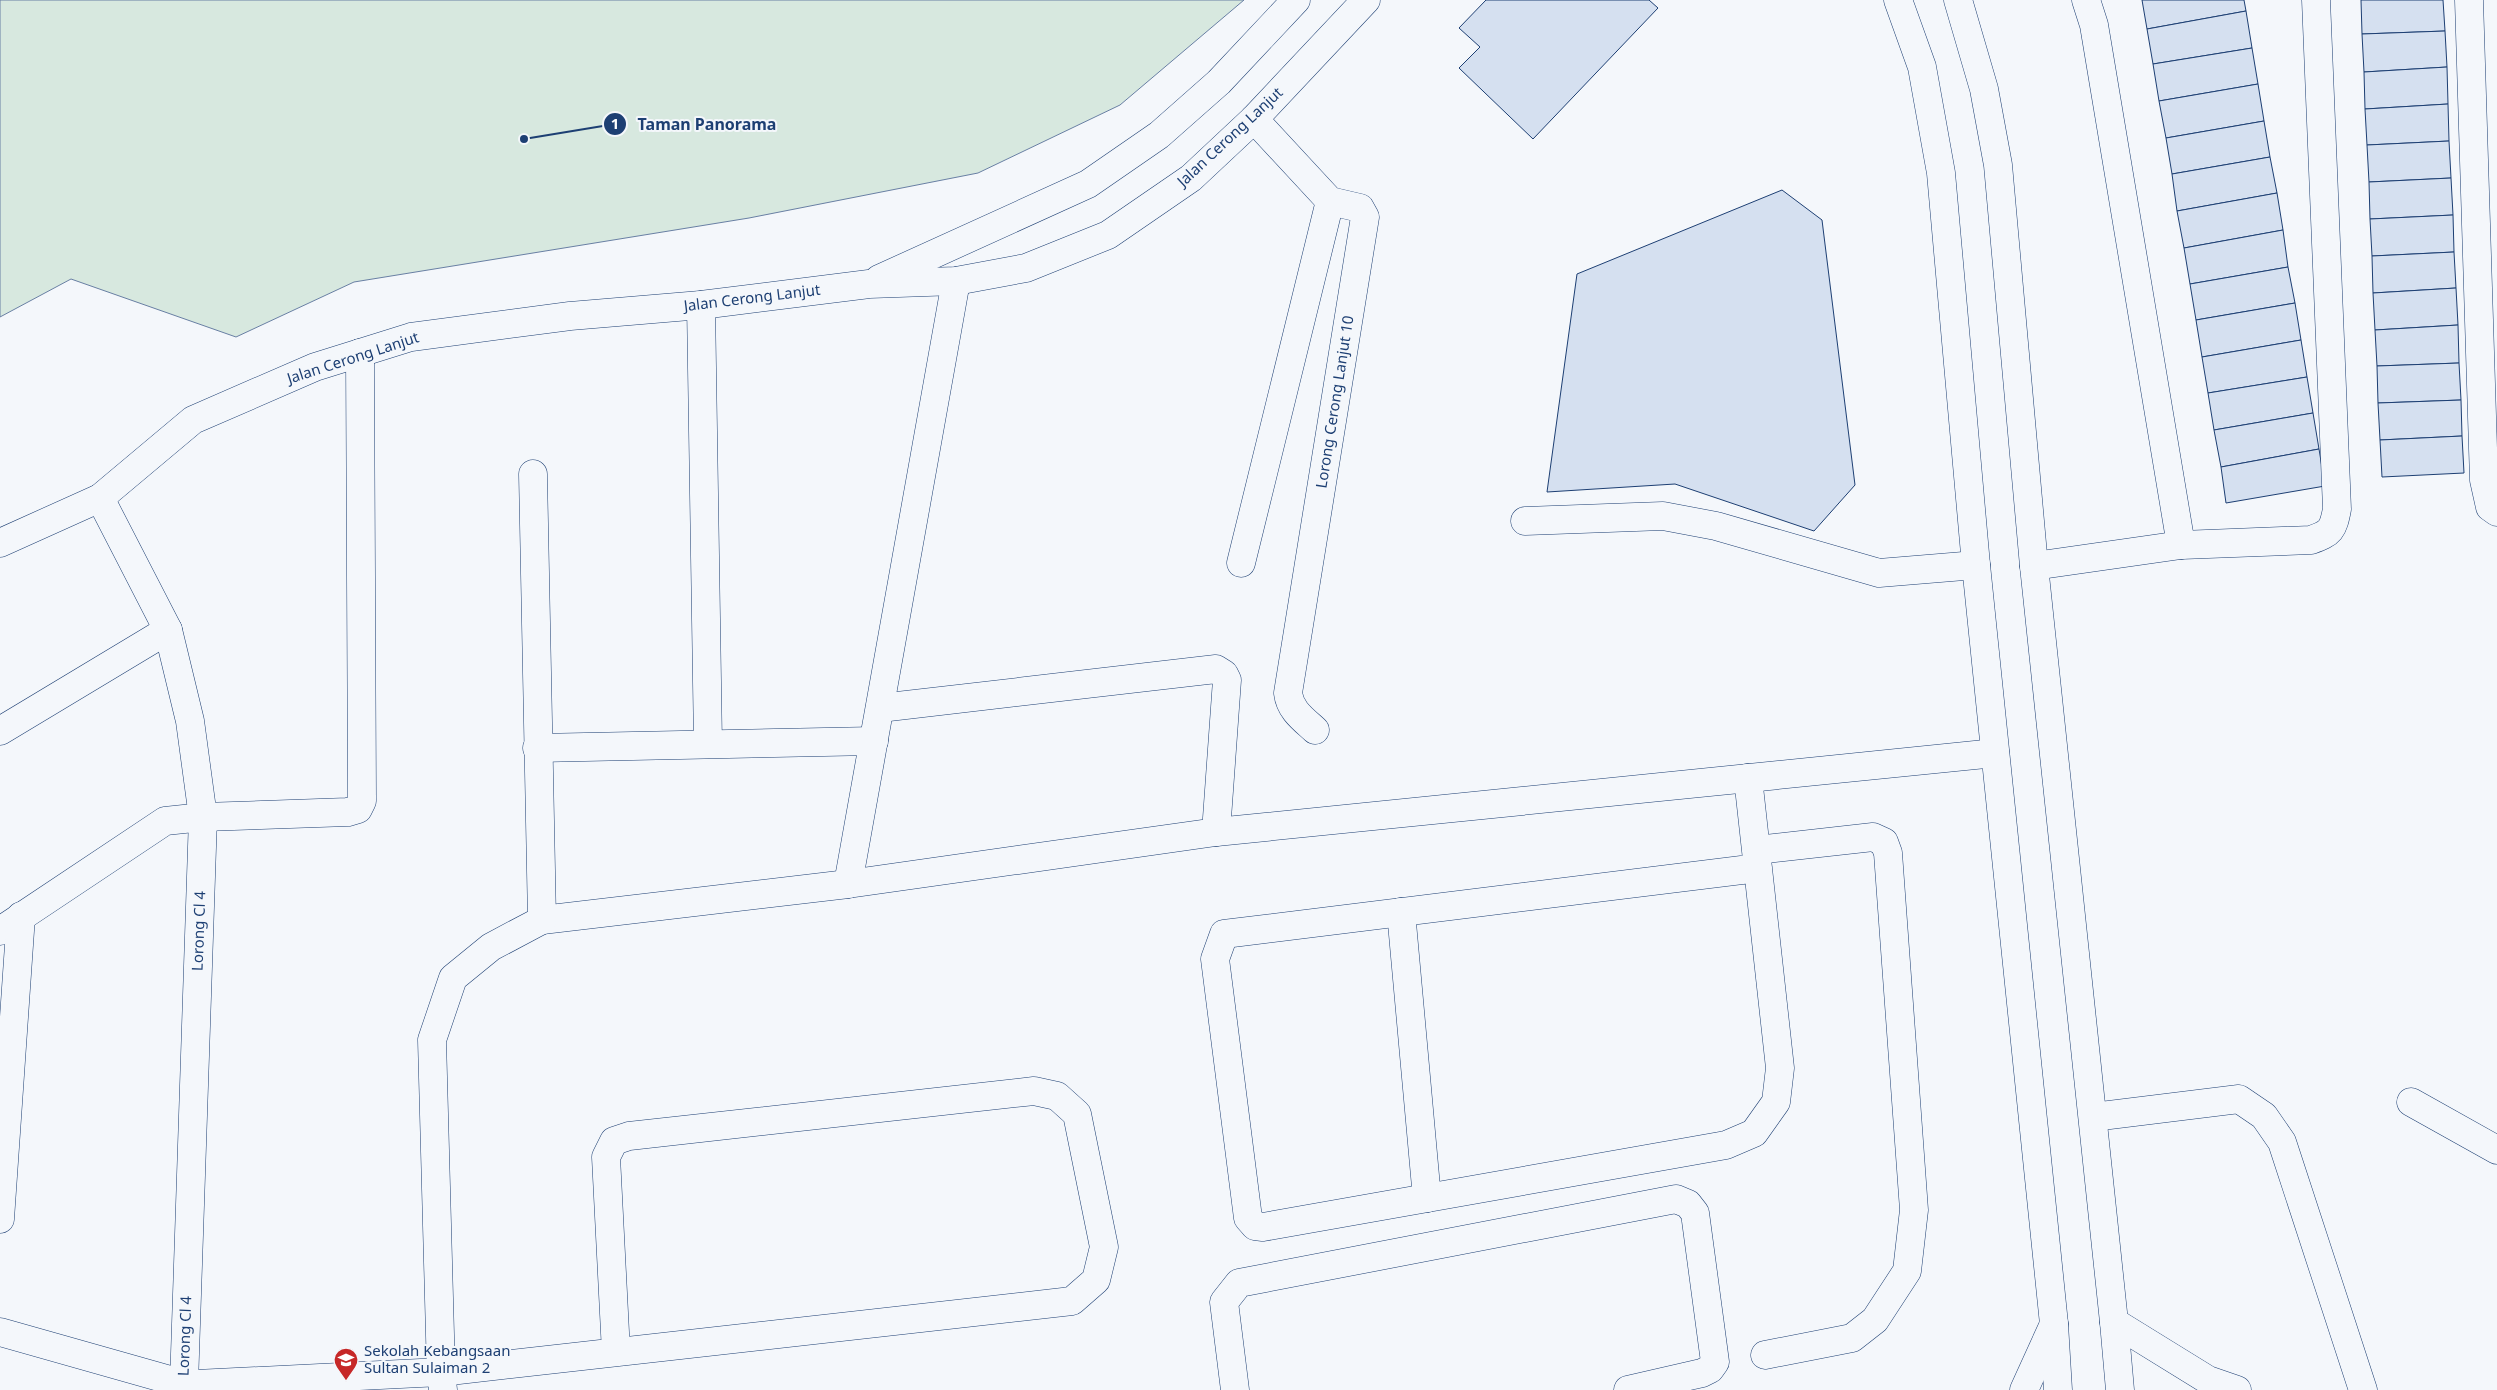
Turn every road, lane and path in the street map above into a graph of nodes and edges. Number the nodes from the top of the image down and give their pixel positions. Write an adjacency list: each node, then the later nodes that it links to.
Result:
1 (1296, 0): 11 (street, Jalan Cerong Lanjut)
2 (1366, 0): 8 (street, Jalan Cerong Lanjut)
3 (1898, 0): 21 (street)
4 (1958, 0): 22 (street)
5 (2086, 0): 19 (street)
6 (2316, 0): 19 (street)
7 (2469, 0): 16 (street)
8 (1254, 118): 9 (street); 10 (street, Jalan Cerong Lanjut)
9 (1330, 201): 20 (street); 25 (street, Lorong Cerong Lanjut 10)
10 (956, 281): 11 (street, Jalan Cerong Lanjut); 24 (street)
11 (869, 284): 12 (street, Jalan Cerong Lanjut)
12 (701, 305): 13 (street, Jalan Cerong Lanjut); 28 (street)
13 (360, 353): 15 (street, Jalan Cerong Lanjut); 32 (street)
14 (533, 474): 29 (street)
15 (100, 498): 18 (street, Jalan Cerong Lanjut); 23 (street, Lorong Cl 4)
16 (2497, 512)
17 (1525, 521): 21 (street)
18 (0, 543)
19 (2181, 545): 22 (street)
20 (1241, 562)
21 (1976, 565): 30 (street)
22 (2034, 566): 40 (street)
23 (168, 630): 26 (street); 32 (street, Lorong Cl 4)
24 (880, 708): 27 (street); 33 (street)
25 (1315, 730)
26 (0, 731)
27 (874, 741): 28 (street); 35 (street)
28 (708, 744): 29 (street)
29 (537, 748): 37 (street)
30 (1995, 753): 31 (street); 45 (street)
31 (1748, 778): 33 (street); 34 (street)
32 (203, 817): 38 (street); 50 (street, Lorong Cl 4)
33 (1216, 832): 35 (street)
34 (1757, 859): 36 (street); 42 (street); 48 (street)
35 (848, 884): 37 (street)
36 (1401, 912): 42 (street); 42 (street)
37 (542, 920): 49 (street)
38 (11, 923): 43 (street)
39 (2411, 1102): 41 (street)
40 (2093, 1117): 44 (street); 57 (street)
41 (2497, 1150)
42 (1427, 1198)
43 (0, 1219)
44 (2114, 1322): 55 (street); 56 (street)
45 (2054, 1324): 53 (street); 54 (street)
46 (0, 1332): 50 (street)
47 (616, 1352): 47 (street); 49 (street)
48 (1765, 1355)
49 (442, 1381): 50 (street)
50 (184, 1384)
51 (1235, 1390): 52 (street)
52 (1628, 1390)
53 (2024, 1390)
54 (2058, 1390)
55 (2120, 1390)
56 (2237, 1390)
57 (2363, 1390)

